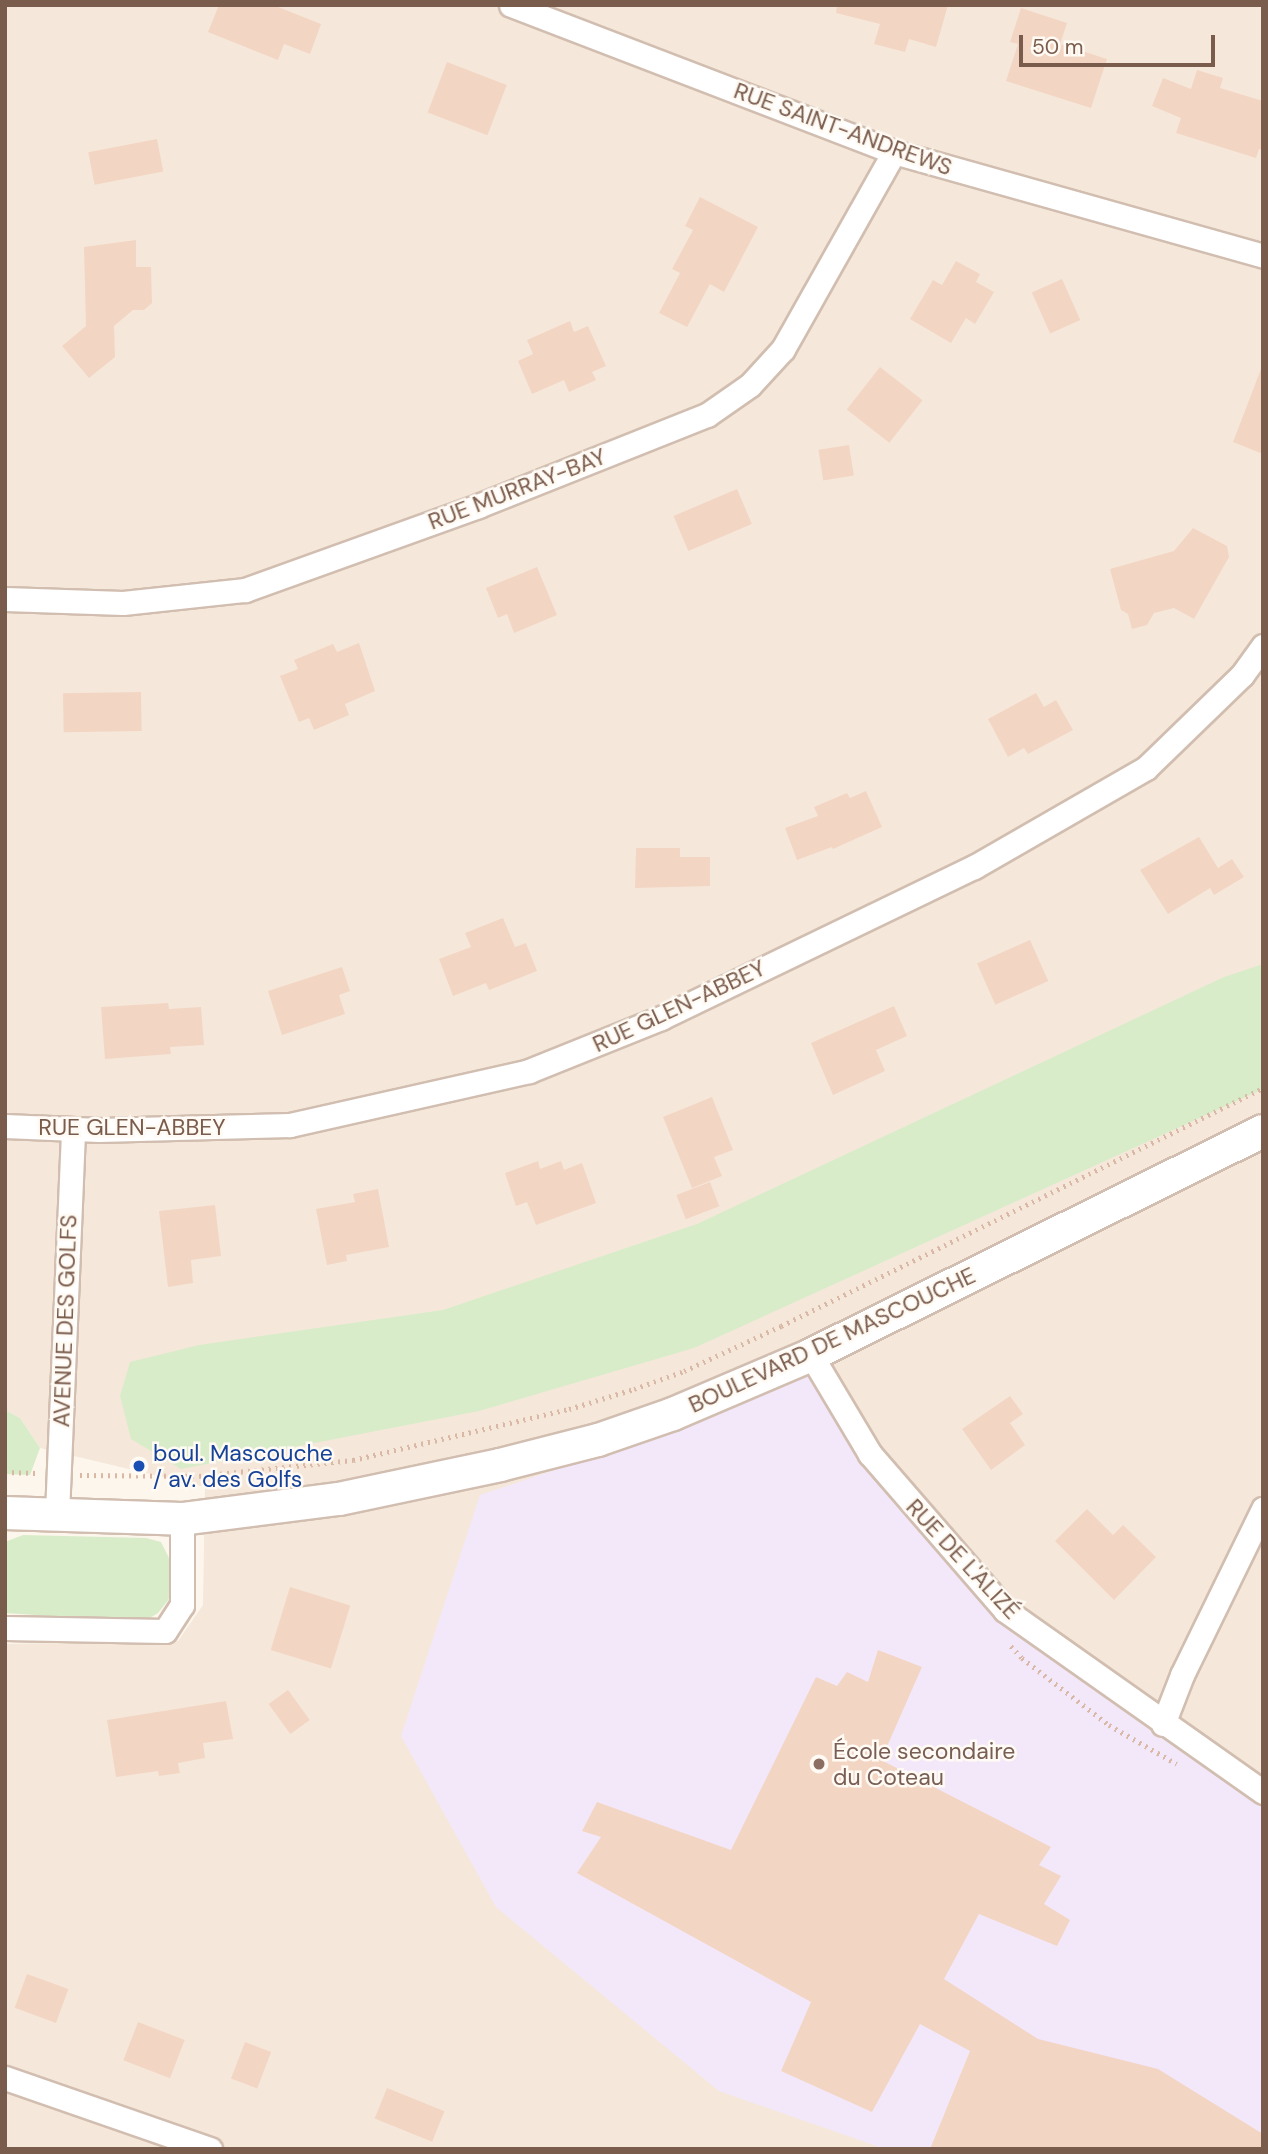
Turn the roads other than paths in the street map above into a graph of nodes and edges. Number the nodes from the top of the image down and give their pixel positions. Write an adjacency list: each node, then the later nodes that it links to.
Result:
1 (511, 5): 2 (street, RUE SAINT-ANDREWS)
2 (894, 152): 3 (street, RUE SAINT-ANDREWS); 4 (street, RUE MURRAY-BAY)
3 (1263, 256)
4 (5, 599)
5 (1263, 646): 7 (street, RUE GLEN-ABBEY)
6 (5, 1126): 7 (street, RUE GLEN-ABBEY)
7 (73, 1129): 12 (street, AVENUE DES GOLFS)
8 (1263, 1131): 9 (street, BOULEVARD DE MASCOUCHE)
9 (811, 1355): 13 (street, BOULEVARD DE MASCOUCHE); 15 (street, RUE DE L'ALIZÉ)
10 (1263, 1509): 15 (street)
11 (5, 1513): 12 (street, BOULEVARD DE MASCOUCHE)
12 (57, 1514): 13 (street, BOULEVARD DE MASCOUCHE)
13 (182, 1519): 14 (street)
14 (5, 1628)
15 (1163, 1724): 16 (street, RUE DE L'ALIZÉ)
16 (1263, 1792)
17 (5, 2078): 18 (street)
18 (210, 2149)

